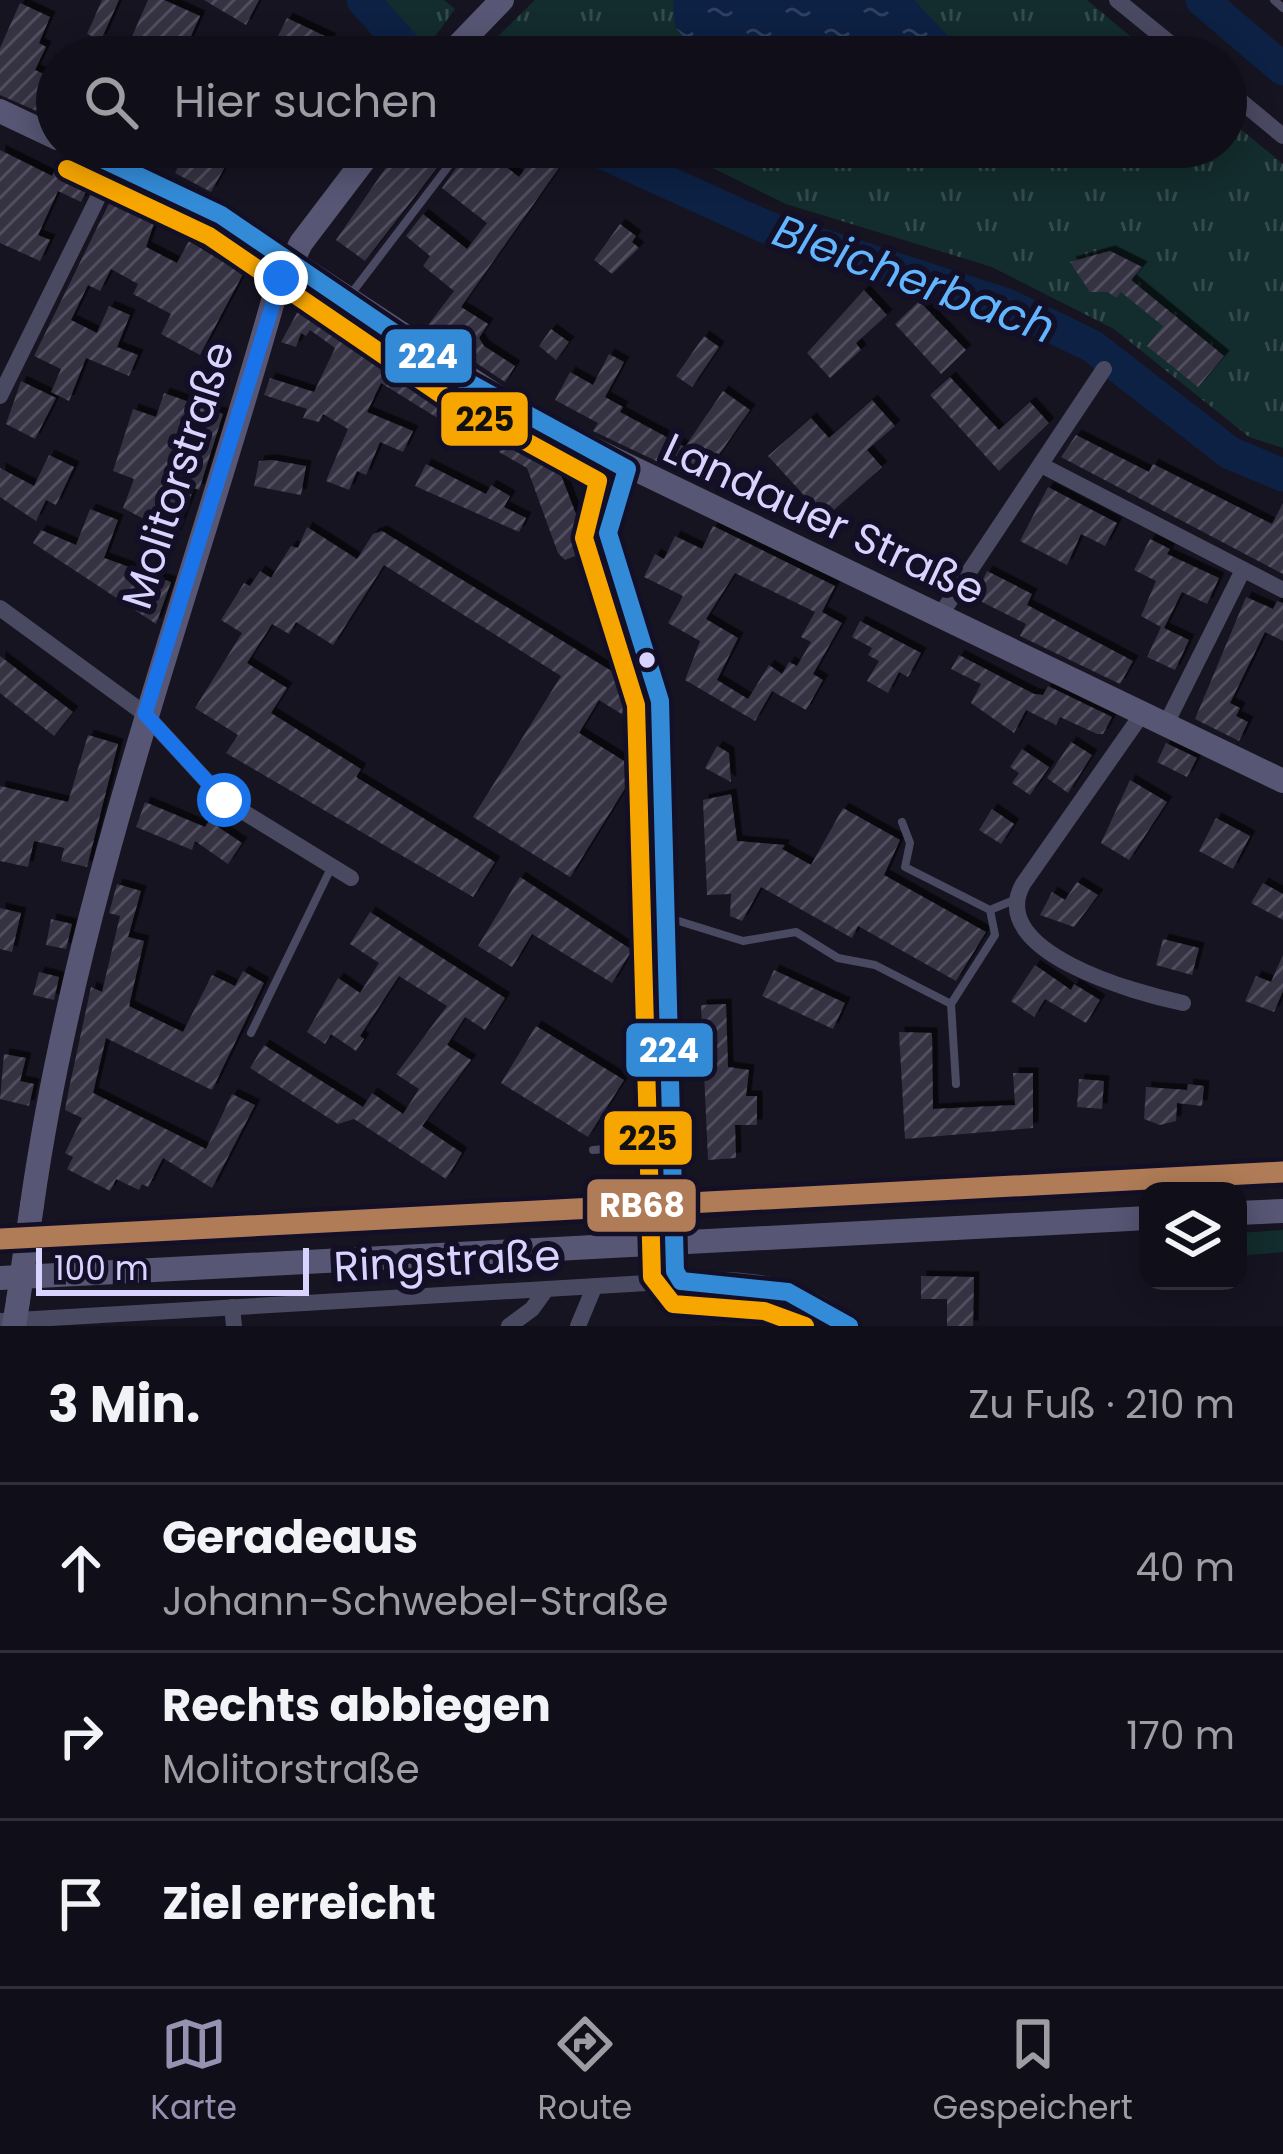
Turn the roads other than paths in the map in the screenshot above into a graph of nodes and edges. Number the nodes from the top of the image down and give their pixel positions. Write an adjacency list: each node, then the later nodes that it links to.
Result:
1 (502, 0): 5 (main road)
2 (1117, 0): 6 (street)
3 (1274, 0): 4 (lane)
4 (1283, 8)
5 (467, 36)
6 (1161, 36)
7 (1247, 106): 10 (street)
8 (0, 111): 9 (main road)
9 (36, 127)
10 (1283, 136)
11 (113, 168): 18 (street)
12 (120, 168): 15 (main road, Landauer Straße)
13 (358, 168): 15 (main road, Molitorstraße)
14 (447, 168): 16 (lane)
15 (290, 260): 16 (main road, Landauer Straße); 25 (main road, Molitorstraße)
16 (347, 300): 20 (main road, Landauer Straße)
17 (1104, 369): 19 (street)
18 (0, 396)
19 (1042, 466): 21 (street); 24 (street)
20 (627, 469): 24 (main road, Landauer Straße); 33 (street)
21 (1243, 570): 22 (street); 26 (street)
22 (1283, 590)
23 (0, 608): 25 (street)
24 (939, 616): 26 (main road, Landauer Straße)
25 (145, 714): 29 (street); 48 (main road, Molitorstraße, bridge)
26 (1154, 719): 27 (main road, Landauer Straße); 31 (street)
27 (1283, 781)
28 (902, 822): 32 (lane)
29 (332, 866): 30 (street); 36 (lane)
30 (351, 878)
31 (1014, 900): 32 (lane); 35 (street)
32 (990, 910): 34 (lane)
33 (667, 918): 34 (lane); 38 (street)
34 (951, 1004): 37 (lane)
35 (1183, 1004)
36 (251, 1033)
37 (956, 1084)
38 (669, 1144): 39 (lane); 43 (street, bridge)
39 (593, 1150)
40 (1283, 1211): 41 (main road)
41 (1247, 1213)
42 (1139, 1218): 44 (main road)
43 (677, 1272): 45 (street, Ringstraße); 47 (street)
44 (0, 1278)
45 (593, 1290): 46 (street, Ringstraße); 51 (street)
46 (545, 1291): 49 (street, Ringstraße); 50 (street)
47 (811, 1300): 52 (street); 53 (street)
48 (12, 1317): 49 (street, Ringstraße)
49 (233, 1317)
50 (508, 1326)
51 (578, 1326)
52 (805, 1326)
53 (849, 1326)

